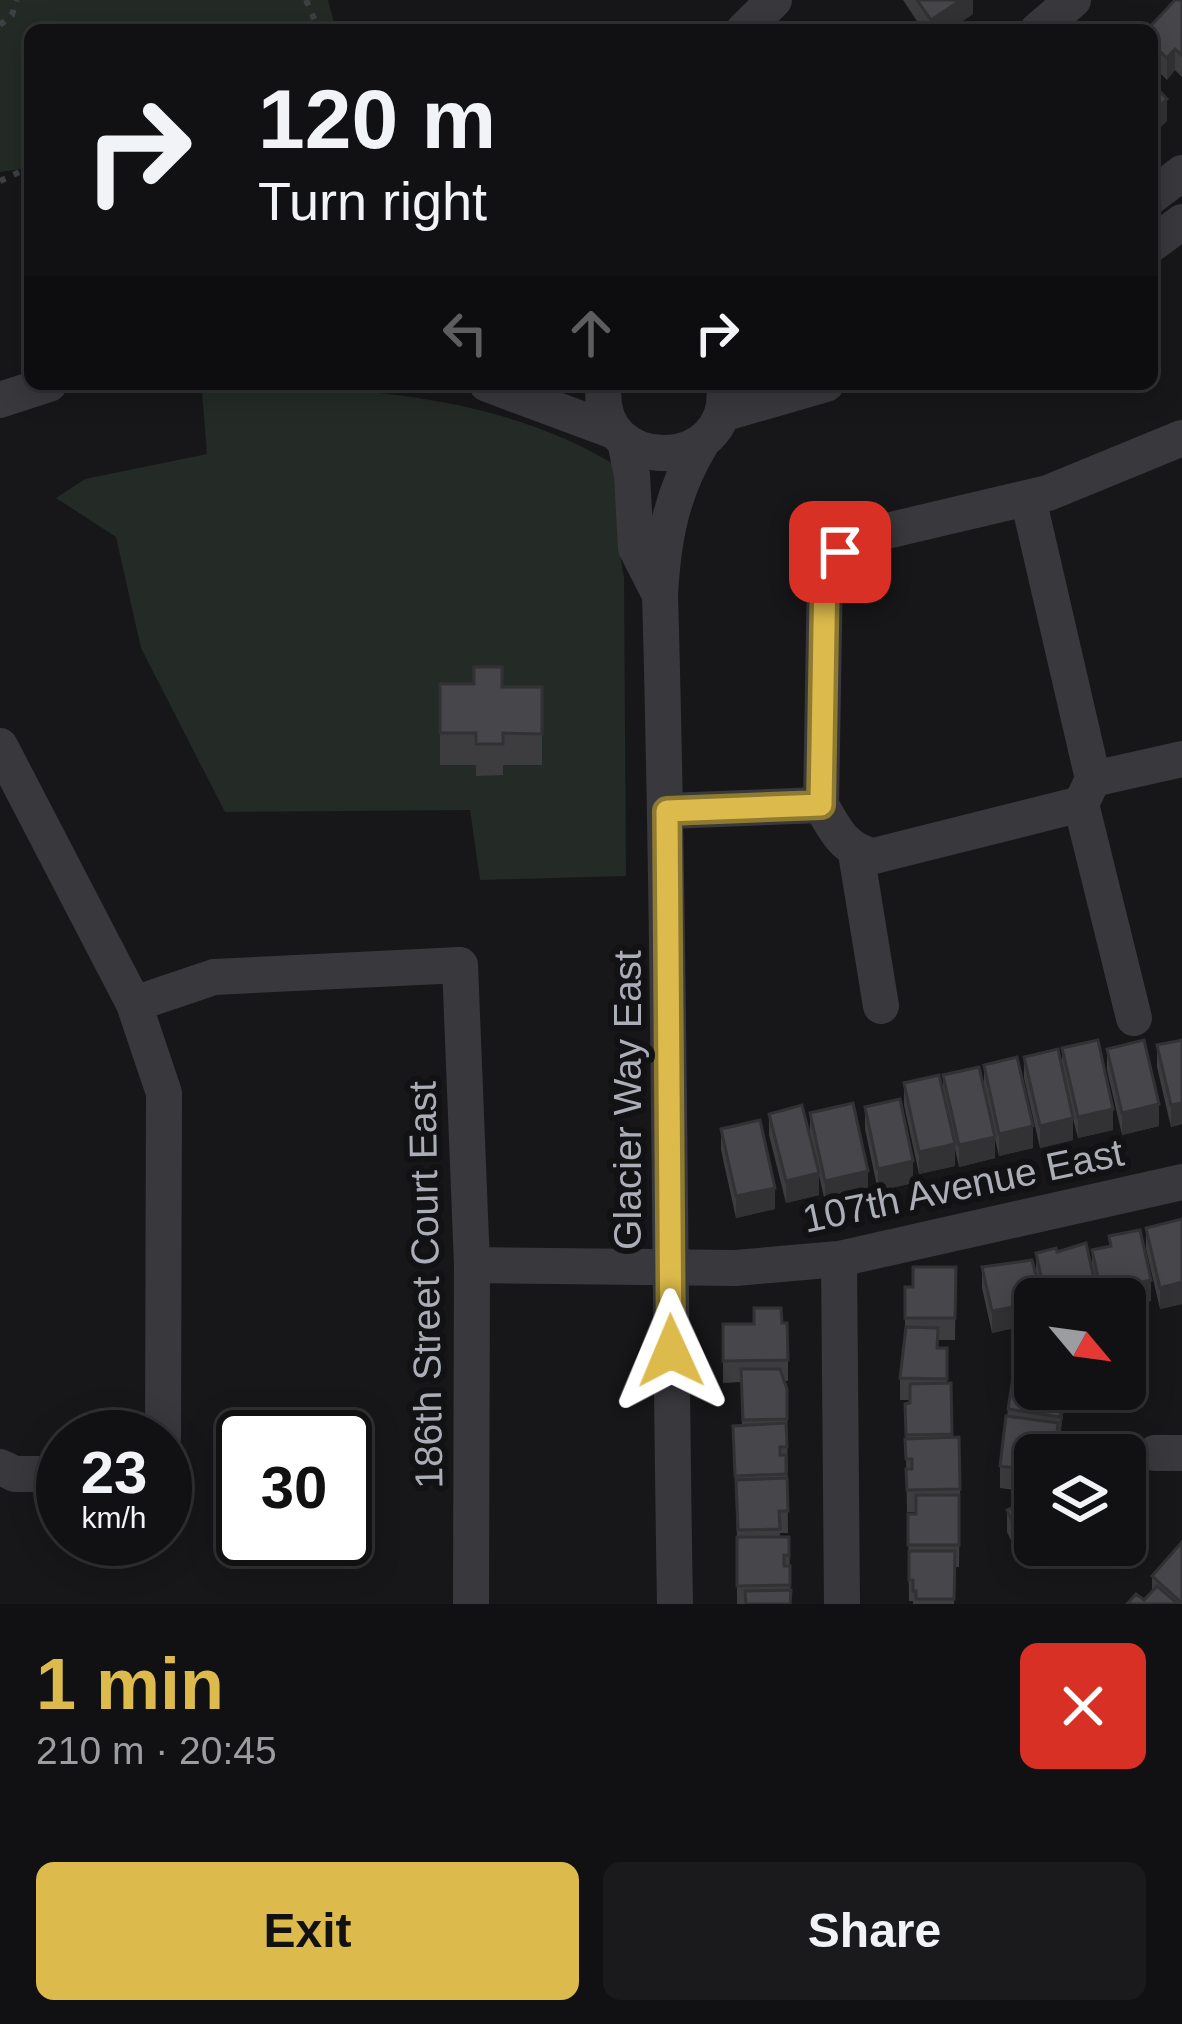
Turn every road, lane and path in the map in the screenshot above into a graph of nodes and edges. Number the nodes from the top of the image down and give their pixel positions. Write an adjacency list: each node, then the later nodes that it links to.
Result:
1 (17, 0): 6 (path)
2 (774, 0): 4 (street)
3 (1073, 0): 5 (street)
4 (750, 24)
5 (1045, 24)
6 (0, 25)
7 (1182, 173): 8 (street)
8 (1158, 191)
9 (31, 390): 13 (street)
10 (502, 390): 15 (street)
11 (604, 390): 15 (street, Glacier Way East)
12 (803, 390): 14 (street)
13 (0, 400)
14 (716, 413): 15 (street); 18 (street, Glacier Way East)
15 (620, 437): 18 (street, Glacier Way East)
16 (1182, 438): 17 (street)
17 (1028, 498): 21 (street); 22 (street)
18 (660, 595): 23 (street, Glacier Way East)
19 (0, 746): 25 (street)
20 (1182, 759): 21 (street)
21 (1087, 791): 24 (street); 27 (street)
22 (821, 805): 23 (street); 24 (street)
23 (667, 811): 31 (street, Glacier Way East)
24 (856, 853): 26 (street)
25 (134, 1004): 30 (street, 186th Street Court East); 32 (street)
26 (881, 1006)
27 (1134, 1018)
28 (1182, 1183): 29 (street, 107th Avenue East)
29 (839, 1259): 31 (street, 107th Avenue East); 37 (street)
30 (472, 1265): 31 (street, 107th Avenue East); 35 (street, 186th Street Court East)
31 (669, 1266): 36 (street, Glacier Way East)
32 (163, 1410)
33 (0, 1467): 34 (street)
34 (36, 1474)
35 (471, 1604)
36 (676, 1604)
37 (842, 1604)

